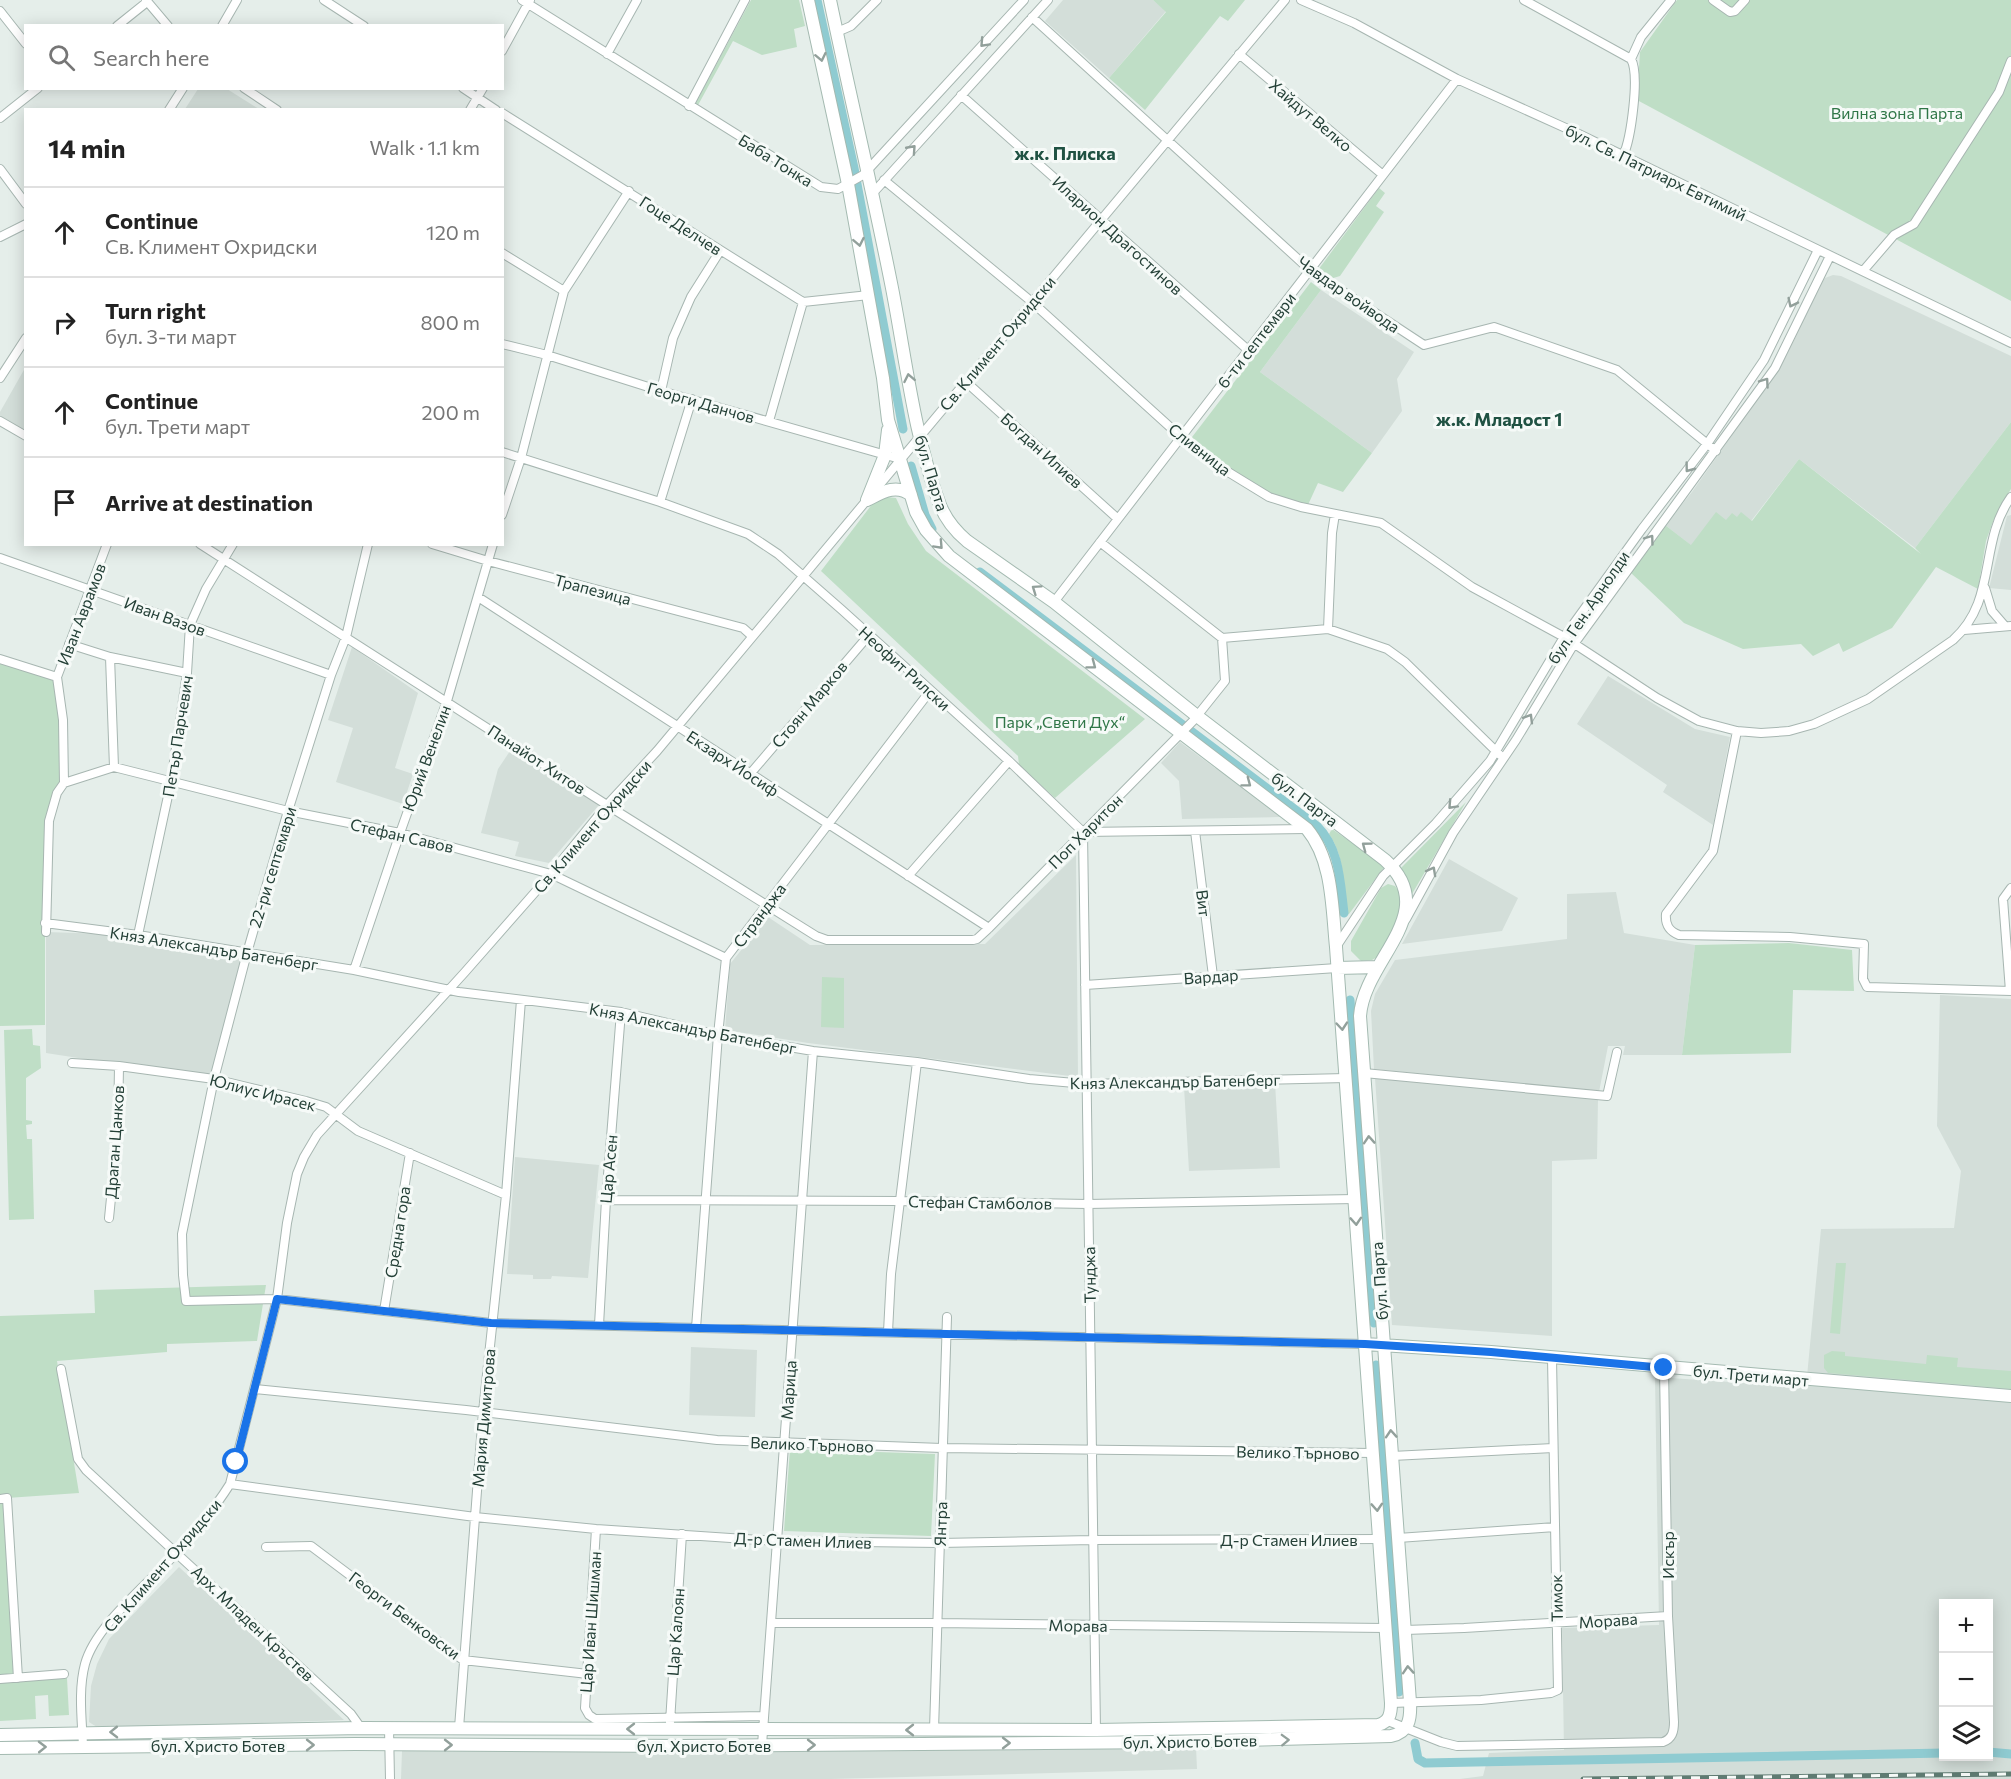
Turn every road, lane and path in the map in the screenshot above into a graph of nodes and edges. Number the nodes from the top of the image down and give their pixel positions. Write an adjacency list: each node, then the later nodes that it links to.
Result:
1 (237, 0): 22 (street)
2 (324, 0): 23 (street)
3 (637, 0): 27 (street)
4 (745, 0): 39 (street)
5 (808, 0): 52 (main road, бул. Парта, one-way to 52)
6 (830, 0): 24 (main road, бул. Парта)
7 (876, 0): 24 (street)
8 (1024, 0): 49 (street, Баба Тонка, one-way to 49)
9 (1048, 0): 19 (street)
10 (1285, 0): 28 (street, Св. Климент Охридски)
11 (1301, 0): 31 (street, бул. Св. Патриарх Евтимий)
12 (1524, 0): 29 (street)
13 (1671, 0): 29 (street)
14 (1713, 0): 15 (street)
15 (1745, 0)
16 (146, 1): 20 (street); 21 (street)
17 (527, 1): 26 (street); 27 (street, Баба Тонка)
18 (0, 11): 25 (street)
19 (1032, 17): 37 (street); 46 (street, Чавдар войвода)
20 (119, 24)
21 (166, 24)
22 (223, 24)
23 (361, 24)
24 (837, 32): 49 (main road, бул. Парта)
25 (24, 41)
26 (504, 47)
27 (607, 54): 39 (street, Баба Тонка)
28 (1239, 54): 46 (street, Св. Климент Охридски); 50 (street, Хайдут Велко)
29 (1631, 59): 47 (street)
30 (2011, 61): 64 (street)
31 (1457, 79): 47 (street, бул. Св. Патриарх Евтимий); 50 (street, 6-ти септември)
32 (35, 90): 45 (street)
33 (182, 90): 40 (street)
34 (247, 90): 41 (street)
35 (466, 90): 38 (street)
36 (482, 90): 38 (street)
37 (961, 95): 51 (street, one-way to 37); 56 (street, Иларион Драгостинов)
38 (477, 98): 42 (street); 43 (street)
39 (689, 106): 52 (street, Баба Тонка)
40 (170, 108)
41 (275, 108)
42 (471, 108)
43 (493, 108)
44 (504, 114): 53 (street, Гоце Делчев)
45 (0, 118)
46 (1168, 140): 56 (street, Св. Климент Охридски); 63 (street, Чавдар войвода)
47 (1623, 156): 59 (street, бул. Св. Патриарх Евтимий)
48 (0, 170): 55 (street)
49 (865, 172): 52 (street, Баба Тонка); 54 (main road, бул. Парта)
50 (1383, 175): 63 (street, 6-ти септември)
51 (884, 180): 54 (street); 68 (street, Сливница)
52 (850, 183): 66 (main road, бул. Парта, one-way to 66)
53 (629, 191): 60 (street, Гоце Делчев); 65 (street)
54 (873, 193): 83 (main road, бул. Парта, one-way to 54)
55 (24, 201)
56 (1101, 219): 68 (street, Св. Климент Охридски); 72 (street, Иларион Драгостинов)
57 (24, 225): 58 (street)
58 (0, 237)
59 (1818, 250): 62 (street, бул. Св. Патриарх Евтимий); 85 (street, бул. Ген. Арнолди, one-way to 85)
60 (720, 251): 67 (street, Гоце Делчев); 77 (street)
61 (504, 253): 65 (street)
62 (1830, 256): 64 (street, бул. Св. Патриарх Евтимий); 86 (street, бул. Ген. Арнолди, one-way to 62)
63 (1310, 270): 72 (street, 6-ти септември); 85 (street, Чавдар войвода)
64 (1863, 271): 70 (street, бул. Св. Патриарх Евтимий)
65 (564, 291): 73 (street)
66 (869, 295): 67 (street); 79 (main road, бул. Парта)
67 (803, 302): 81 (street)
68 (1032, 302): 76 (street, Св. Климент Охридски); 84 (street, Сливница)
69 (24, 341): 74 (street)
70 (2011, 343)
71 (504, 344): 73 (street, Георги Данчов)
72 (1248, 350): 84 (street, 6-ти септември)
73 (547, 355): 77 (street, Георги Данчов); 89 (street)
74 (3, 369): 75 (street)
75 (0, 378)
76 (965, 381): 83 (street, Св. Климент Охридски); 97 (street, Богдан Илиев)
77 (661, 391): 78 (street, Георги Данчов)
78 (692, 399): 81 (street, Георги Данчов); 94 (street)
79 (888, 420): 88 (main road); 90 (main road, бул. Парта)
80 (0, 421): 82 (street)
81 (769, 421): 88 (street, Георги Данчов)
82 (24, 435)
83 (920, 435): 90 (street, Св. Климент Охридски); 112 (main road, бул. Парта, one-way to 83)
84 (1181, 437): 96 (street, Сливница); 97 (street, 6-ти септември)
85 (1707, 444): 86 (street, Чавдар войвода); 120 (street, бул. Ген. Арнолди, one-way to 120)
86 (1716, 451): 123 (street, бул. Ген. Арнолди, one-way to 86)
87 (504, 453): 89 (street, Неофит Рилски)
88 (885, 455): 90 (street, Георги Данчов); 93 (main road)
89 (521, 458): 94 (street, Неофит Рилски); 95 (street)
90 (900, 459): 91 (main road, бул. Парта); 93 (street, Св. Климент Охридски)
91 (910, 495): 93 (main road); 133 (main road, бул. Парта, one-way to 133)
92 (2011, 497): 109 (street)
93 (867, 500): 108 (street, Св. Климент Охридски)
94 (660, 502): 108 (street, Неофит Рилски)
95 (504, 509)
96 (1335, 514): 115 (street); 120 (street, Сливница)
97 (1118, 519): 98 (street, 6-ти септември)
98 (1100, 542): 112 (street, 6-ти септември); 121 (street)
99 (106, 546): 110 (street, Иван Аврамов)
100 (203, 546): 106 (street, Панайот Хитов)
101 (232, 546): 106 (street, Петър Парчевич)
102 (368, 546): 119 (street, 22-ри септември)
103 (439, 546): 107 (street, Трапезица)
104 (492, 546): 107 (street, Юрий Венелин)
105 (0, 558): 110 (street, Иван Вазов)
106 (225, 560): 113 (street, Петър Парчевич); 119 (street, Панайот Хитов)
107 (488, 561): 111 (street, Юрий Венелин); 118 (street, Трапезица)
108 (802, 576): 117 (street, Неофит Рилски); 118 (street, Св. Климент Охридски)
109 (1984, 587): 114 (street); 116 (street)
110 (89, 588): 113 (street, Иван Вазов); 122 (street, Иван Аврамов)
111 (478, 597): 130 (street, Юрий Венелин); 132 (street, Екзарх Йосиф)
112 (1054, 602): 131 (main road, бул. Парта)
113 (190, 625): 126 (street, Петър Парчевич); 127 (street, Иван Вазов)
114 (2008, 626): 116 (street)
115 (1328, 629): 121 (street); 135 (street)
116 (1964, 630): 134 (street, Сливница)
117 (868, 635): 129 (street, Неофит Рилски); 139 (street, Стоян Марков)
118 (752, 636): 132 (street, Св. Климент Охридски)
119 (346, 637): 127 (street, 22-ри септември); 130 (street, Панайот Хитов)
120 (1564, 637): 123 (street, Сливница); 135 (street, бул. Ген. Арнолди)
121 (1222, 638): 131 (street, Поп Харитон)
122 (69, 644): 124 (street); 128 (street, Иван Аврамов)
123 (1574, 644): 134 (street, Сливница); 136 (street, бул. Ген. Арнолди, one-way to 123)
124 (110, 657): 126 (street); 138 (street)
125 (0, 659): 128 (street)
126 (187, 673): 140 (street, Петър Парчевич)
127 (331, 675): 143 (street, 22-ри септември)
128 (57, 677): 141 (street, Иван Аврамов)
129 (930, 692): 137 (street, Неофит Рилски); 144 (street, Странджа)
130 (447, 701): 142 (street, Панайот Хитов); 147 (street, Юрий Венелин)
131 (1195, 718): 133 (street, Поп Харитон); 149 (main road, бул. Парта, one-way to 131)
132 (677, 727): 139 (street, Екзарх Йосиф); 142 (street, Св. Климент Охридски)
133 (1183, 731): 145 (main road, бул. Парта, one-way to 145); 148 (street, Поп Харитон)
134 (1737, 731): 168 (street)
135 (1496, 752): 136 (street); 149 (street, бул. Ген. Арнолди, one-way to 149)
136 (1504, 758): 154 (street, бул. Ген. Арнолди, one-way to 136)
137 (1009, 761): 148 (street, Неофит Рилски); 151 (street)
138 (114, 767): 140 (street, Стефан Савов); 141 (street)
139 (750, 774): 144 (street, Екзарх Йосиф)
140 (171, 782): 143 (street, Стефан Савов); 157 (street, Петър Парчевич)
141 (64, 783): 155 (street, Иван Аврамов)
142 (607, 805): 150 (street, Св. Климент Охридски); 153 (street, Панайот Хитов)
143 (288, 811): 147 (street, Стефан Савов); 159 (street, 22-ри септември)
144 (828, 824): 151 (street, Екзарх Йосиф); 153 (street, Странджа)
145 (1307, 829): 146 (street); 158 (main road, бул. Парта)
146 (1195, 831): 148 (street); 165 (street, Вит)
147 (400, 832): 150 (street, Стефан Савов); 164 (street, Юрий Венелин)
148 (1083, 832): 156 (street, Поп Харитон); 166 (street, Тунджа)
149 (1391, 866): 154 (main road, бул. Парта); 158 (street, бул. Ген. Арнолди)
150 (551, 874): 160 (street, Стефан Савов); 167 (street, Св. Климент Охридски)
151 (908, 876): 156 (street, Екзарх Йосиф)
152 (2011, 888): 168 (street)
153 (766, 905): 156 (street, Панайот Хитов); 160 (street, Странджа)
154 (1404, 922): 162 (main road, бул. Парта)
155 (46, 927): 157 (street, Княз Александър Батенберг)
156 (989, 928)
157 (138, 935): 159 (street, Княз Александър Батенберг)
158 (1336, 947): 161 (main road); 163 (main road, бул. Парта)
159 (247, 953): 164 (street, Княз Александър Батенберг); 179 (street, 22-ри септември)
160 (726, 958): 171 (street, Странджа)
161 (1360, 967): 162 (main road); 163 (main road)
162 (1378, 967): 177 (main road, бул. Парта)
163 (1337, 968): 165 (street, Вардар); 178 (main road, бул. Парта, one-way to 178)
164 (354, 970): 167 (street, Княз Александър Батенберг)
165 (1213, 976): 166 (street, Вардар)
166 (1085, 985): 180 (street, Тунджа)
167 (449, 989): 169 (street, Княз Александър Батенберг); 181 (street, Св. Климент Охридски)
168 (2011, 991)
169 (521, 1000): 170 (street, Княз Александър Батенберг); 183 (street, Мария Димитрова)
170 (621, 1012): 171 (street, Княз Александър Батенберг); 185 (street, Цар Асен)
171 (718, 1035): 172 (street, Княз Александър Батенберг); 186 (street, Странджа)
172 (813, 1051): 174 (street, Княз Александър Батенберг); 187 (street, Марица)
173 (1617, 1052): 177 (street)
174 (917, 1062): 180 (street, Княз Александър Батенберг); 188 (street)
175 (72, 1063): 176 (street, Юлиус Ирасек)
176 (119, 1066): 179 (street, Юлиус Ирасек); 190 (street, Драган Цанков)
177 (1364, 1073): 202 (main road, бул. Парта, one-way to 177)
178 (1346, 1078): 180 (street, Княз Александър Батенберг); 184 (main road, бул. Парта)
179 (214, 1079): 181 (street, Юлиус Ирасек); 191 (street, 22-ри септември)
180 (1086, 1084): 189 (street, Тунджа)
181 (336, 1113): 182 (street, Юлиус Ирасек); 191 (street, Св. Климент Охридски)
182 (410, 1153): 183 (street, Юлиус Ирасек); 192 (street, Средна гора)
183 (506, 1195): 194 (street, Мария Димитрова)
184 (1354, 1199): 189 (street, Стефан Стамболов); 201 (main road, бул. Парта, one-way to 201)
185 (606, 1200): 186 (street, Стефан Стамболов); 195 (street, Цар Асен)
186 (707, 1200): 187 (street, Стефан Стамболов); 196 (street, Странджа)
187 (802, 1200): 188 (street, Стефан Стамболов); 197 (street, Марица)
188 (900, 1201): 189 (street, Стефан Стамболов); 198 (street)
189 (1088, 1204): 200 (street, Тунджа)
190 (109, 1218)
191 (277, 1299): 192 (street); 206 (street, Св. Климент Охридски)
192 (384, 1311): 194 (street)
193 (946, 1317): 199 (street, Янтра)
194 (491, 1323): 195 (street); 208 (street, Мария Димитрова)
195 (599, 1325): 196 (street)
196 (696, 1328): 197 (street)
197 (792, 1330): 198 (street); 209 (street, Марица)
198 (888, 1332): 199 (street)
199 (946, 1334): 200 (street); 210 (street, Янтра)
200 (1090, 1337): 201 (street); 211 (street, Тунджа)
201 (1365, 1344): 202 (main road, бул. Трети март); 213 (main road, бул. Парта)
202 (1384, 1345): 203 (main road, бул. Трети март); 214 (main road, бул. Парта, one-way to 202)
203 (1552, 1358): 204 (main road, бул. Трети март); 212 (street, Тимок)
204 (1664, 1368): 207 (main road, бул. Трети март); 228 (street, Искър)
205 (61, 1369): 227 (street, Арх. Младен Кръстев)
206 (255, 1389): 208 (street, Велико Търново); 215 (street, Св. Климент Охридски)
207 (2011, 1396)
208 (483, 1412): 209 (street, Велико Търново); 217 (street, Мария Димитрова)
209 (784, 1443): 210 (street, Велико Търново); 224 (street, Марица)
210 (942, 1448): 211 (street, Велико Търново); 225 (street, Янтра)
211 (1092, 1448): 213 (street, Велико Търново); 223 (street, Тунджа)
212 (1553, 1448): 214 (street); 218 (street, Тимок)
213 (1373, 1453): 222 (main road, бул. Парта, one-way to 222)
214 (1392, 1456): 221 (main road, бул. Парта)
215 (230, 1484): 217 (street, Д-р Стамен Илиев); 227 (street, Св. Климент Охридски)
216 (4, 1498): 238 (street)
217 (476, 1517): 219 (street, Д-р Стамен Илиев); 235 (street, Мария Димитрова)
218 (1555, 1527): 221 (street); 231 (street, Тимок)
219 (596, 1529): 220 (street, Д-р Стамен Илиев); 237 (street, Цар Иван Шишман)
220 (682, 1534): 224 (street, Д-р Стамен Илиев); 244 (street, Цар Калоян)
221 (1398, 1538): 234 (main road, бул. Парта)
222 (1379, 1539): 223 (street, Д-р Стамен Илиев); 233 (main road, бул. Парта)
223 (1093, 1540): 225 (street, Д-р Стамен Илиев); 232 (street, Тунджа)
224 (777, 1541): 225 (street, Д-р Стамен Илиев); 229 (street, Марица)
225 (940, 1543): 230 (street, Янтра)
226 (266, 1546): 235 (street, Георги Бенковски)
227 (177, 1552): 246 (street, Арх. Младен Кръстев); 252 (street, Св. Климент Охридски)
228 (1668, 1616): 231 (street, Морава); 254 (street, Искър)
229 (771, 1623): 230 (street, Морава); 242 (street, Марица)
230 (937, 1623): 232 (street, Морава); 251 (street, Янтра)
231 (1556, 1623): 234 (street, Морава); 240 (street, Тимок)
232 (1094, 1626): 233 (street, Морава); 245 (street, Тунджа)
233 (1386, 1628): 241 (main road, бул. Парта)
234 (1405, 1630): 240 (main road, бул. Парта, one-way to 234)
235 (463, 1660): 237 (street, Георги Бенковски); 248 (street, Мария Димитрова)
236 (64, 1674): 238 (street)
237 (588, 1674): 244 (street, Цар Иван Шишман)
238 (18, 1678): 239 (street)
239 (0, 1679)
240 (1410, 1702): 241 (street); 249 (main road, бул. Парта)
241 (1391, 1703): 243 (main road, бул. Парта)
242 (764, 1716): 244 (street); 250 (street, Марица)
243 (1388, 1721): 245 (main road, бул. Христо Ботев); 249 (street, бул. Христо Ботев)
244 (669, 1723): 248 (main road, бул. Христо Ботев, one-way to 248); 250 (main road, бул. Христо Ботев)
245 (1096, 1724): 251 (main road, бул. Христо Ботев)
246 (361, 1728): 247 (main road, бул. Христо Ботев); 252 (main road, бул. Христо Ботев, one-way to 252)
247 (389, 1728): 248 (main road, бул. Христо Ботев); 255 (street)
248 (459, 1728)
249 (1406, 1728): 254 (street, бул. Христо Ботев); 256 (main road, бул. Христо Ботев, one-way to 249)
250 (763, 1730): 251 (main road, бул. Христо Ботев, one-way to 250); 256 (street, Марица)
251 (934, 1730)
252 (82, 1733): 253 (main road, бул. Христо Ботев); 257 (street, Св. Климент Охридски)
253 (0, 1735)
254 (1668, 1740)
255 (390, 1744): 256 (main road, бул. Христо Ботев, one-way to 256); 257 (main road, бул. Христо Ботев, one-way to 255); 259 (street)
256 (762, 1745)
257 (83, 1746): 258 (main road, бул. Христо Ботев, one-way to 257)
258 (0, 1748)
259 (390, 1779)

